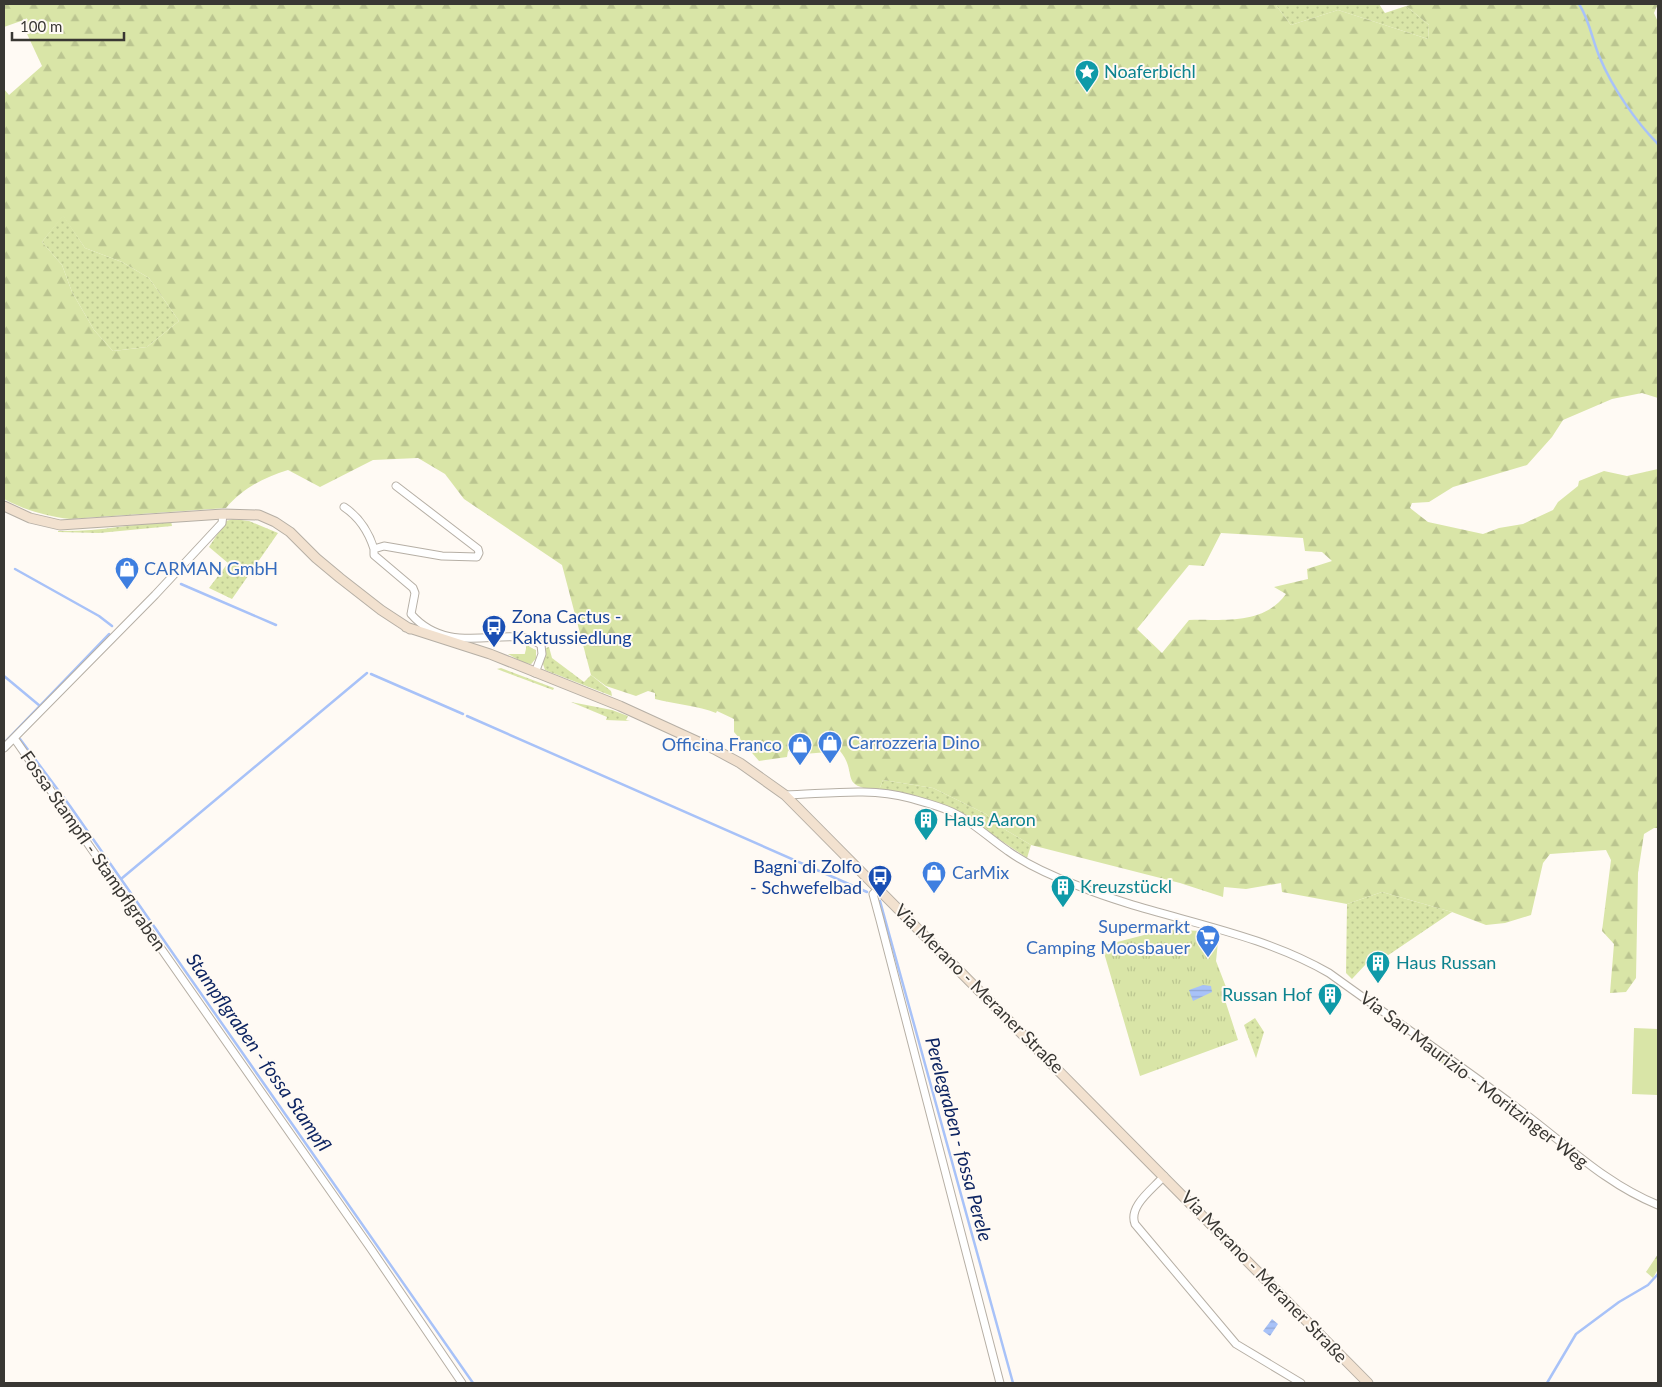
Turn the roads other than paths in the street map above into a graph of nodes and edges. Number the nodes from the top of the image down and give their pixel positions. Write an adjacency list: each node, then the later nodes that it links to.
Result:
1 (396, 486): 5 (street)
2 (4, 506): 4 (main road, Via Merano - Meraner Straße)
3 (344, 507): 5 (street)
4 (223, 514): 6 (main road, Via Merano - Meraner Straße); 7 (street)
5 (374, 549): 6 (street)
6 (535, 673): 9 (main road, Via Merano - Meraner Straße)
7 (14, 738): 8 (street); 13 (street, Fossa Stampfl - Stampflgraben)
8 (4, 748)
9 (784, 795): 10 (main road, Via Merano - Meraner Straße); 12 (street, Via San Maurizio - Moritzinger Weg)
10 (879, 888): 11 (main road, Via Merano - Meraner Straße); 14 (street)
11 (1164, 1176): 15 (street); 16 (main road, Via Merano - Meraner Straße)
12 (1658, 1205)
13 (462, 1383)
14 (1000, 1383)
15 (1300, 1383)
16 (1368, 1383)

